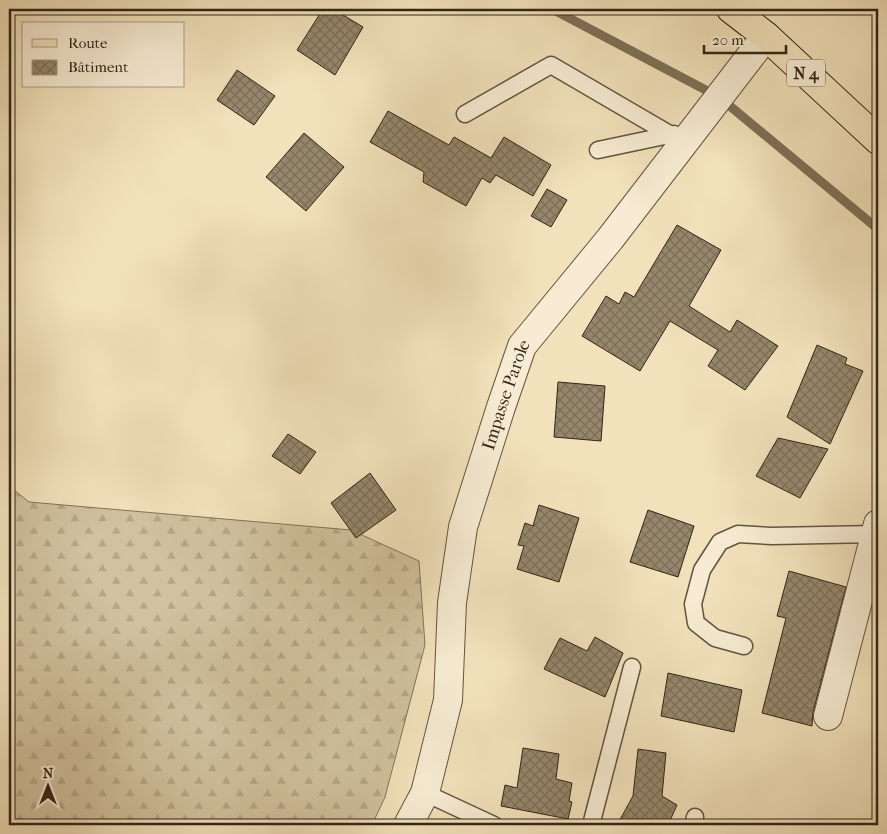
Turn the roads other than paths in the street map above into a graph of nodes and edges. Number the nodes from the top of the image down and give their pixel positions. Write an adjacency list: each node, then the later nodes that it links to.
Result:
1 (731, 9): 2 (main road, N 4)
2 (766, 36): 4 (street, Impasse Parole); 5 (main road, N 4)
3 (465, 114): 4 (lane)
4 (682, 133): 6 (lane); 11 (street, Impasse Parole)
5 (878, 140)
6 (598, 150)
7 (877, 529): 8 (lane); 10 (street)
8 (744, 646)
9 (632, 666): 14 (lane)
10 (828, 716)
11 (425, 793): 12 (street, Impasse Parole); 13 (lane)
12 (408, 825)
13 (494, 825)
14 (591, 825)

